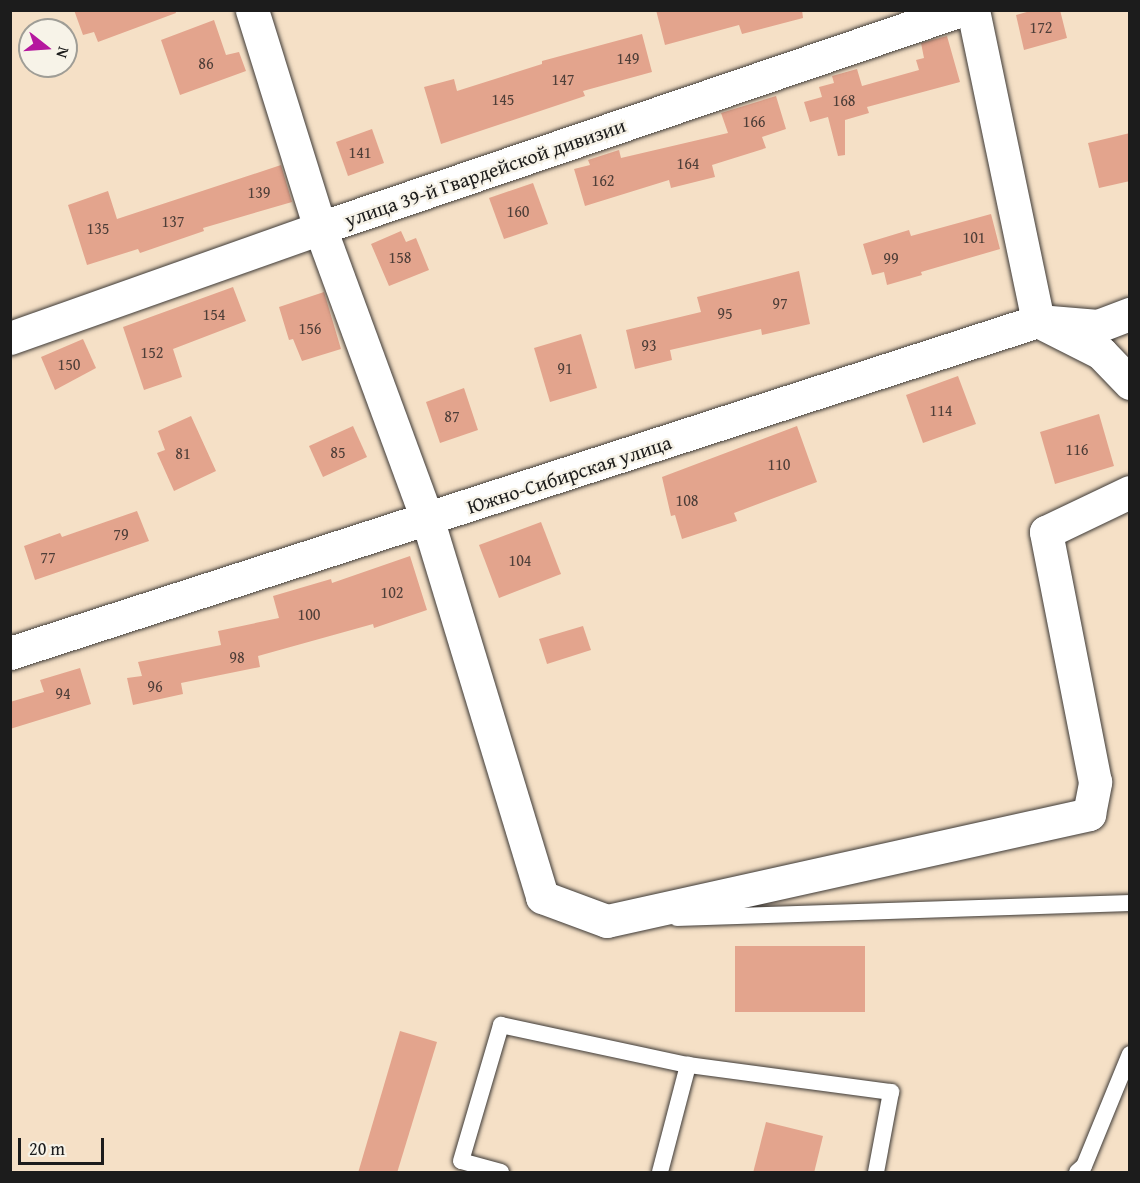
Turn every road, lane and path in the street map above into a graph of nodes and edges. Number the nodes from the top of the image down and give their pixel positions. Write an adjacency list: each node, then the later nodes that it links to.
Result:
1 (252, 10): 4 (street)
2 (962, 10): 4 (street, улица 39-й Гвардейской дивизии)
3 (973, 10): 6 (street)
4 (320, 228): 7 (street, улица 39-й Гвардейской дивизии); 10 (street)
5 (1130, 314): 6 (street, Южно-Сибирская улица)
6 (1038, 321): 8 (street); 10 (street, Южно-Сибирская улица)
7 (10, 338)
8 (1130, 383)
9 (1130, 492): 13 (street)
10 (428, 520): 11 (street, Южно-Сибирская улица); 13 (street)
11 (10, 653)
12 (1130, 903): 13 (lane)
13 (607, 921)
14 (1130, 1054): 19 (lane)
15 (688, 1065): 16 (lane); 17 (lane); 18 (lane)
16 (501, 1173)
17 (660, 1173)
18 (876, 1173)
19 (1077, 1173)

